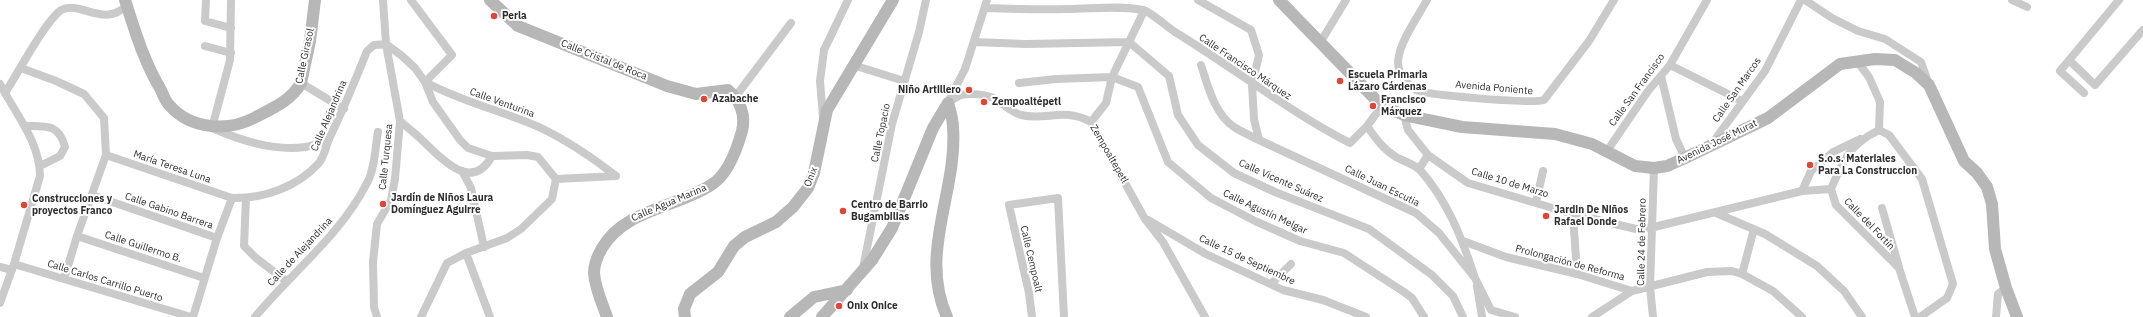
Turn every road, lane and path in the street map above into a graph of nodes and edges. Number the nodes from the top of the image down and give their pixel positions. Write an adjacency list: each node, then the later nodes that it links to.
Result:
1 (206, 0): 26 (street)
2 (231, 0): 26 (street)
3 (315, 0): 45 (street, Calle Girasol)
4 (383, 0): 31 (street, Calle Turquesa)
5 (411, 0): 43 (street)
6 (490, 0): 50 (street, Calle Cristal de Roca)
7 (848, 0): 59 (street)
8 (893, 0): 38 (street, Onix)
9 (926, 0): 42 (street, Calle Topacio)
10 (987, 0): 23 (street)
11 (1198, 0): 47 (street)
12 (1279, 0): 30 (street, Avenida José Murat)
13 (1346, 0): 30 (street)
14 (1427, 0): 15 (street, Avenida Poniente)
15 (1614, 0)
16 (1707, 0): 37 (street, Calle San Francisco)
17 (1801, 0): 52 (street, Calle San Marcos)
18 (1805, 0): 48 (street)
19 (2012, 0): 22 (street)
20 (2119, 0): 34 (street)
21 (126, 2): 39 (street); 62 (street)
22 (2027, 7)
23 (985, 8): 24 (street); 28 (street)
24 (1144, 10): 29 (street); 47 (street, Calle Francisco Márquez)
25 (791, 23): 50 (street)
26 (231, 28): 33 (street)
27 (2143, 30): 34 (street)
28 (974, 42): 29 (street); 53 (street)
29 (1129, 42): 41 (street); 129 (street, Calle Vicente Suárez)
30 (1320, 43): 54 (street, Avenida José Murat)
31 (386, 44): 43 (street, Calle Venturina); 55 (street, Calle Alejandrina); 57 (street, Calle Turquesa)
32 (205, 46): 33 (street)
33 (231, 53): 62 (street)
34 (2069, 60): 51 (street)
35 (1857, 61): 48 (street, Avenida José Murat); 63 (street); 68 (street, Avenida José Murat)
36 (1201, 65): 67 (street, Calle Juan Escutia)
37 (1670, 65): 40 (street, Calle San Francisco); 52 (street)
38 (853, 66): 42 (street); 59 (street, Onix)
39 (21, 68): 49 (street); 70 (street)
40 (1661, 76): 69 (street, Calle San Francisco); 73 (street)
41 (1112, 77): 44 (street, Calle Agustín Melgar); 58 (street); 128 (street, Calle Agustín Melgar)
42 (904, 81): 101 (street, Calle Topacio)
43 (425, 82): 72 (street); 79 (street, Calle Venturina)
44 (1019, 82)
45 (301, 83): 55 (street); 62 (street, Calle Girasol)
46 (0, 84): 49 (street)
47 (1252, 84): 61 (street, Calle Francisco Márquez); 67 (street)
48 (1929, 85): 110 (street, Avenida José Murat)
49 (5, 93): 60 (street)
50 (732, 93): 119 (street, Calle Agua Marina)
51 (2084, 93)
52 (1742, 101): 68 (street, Calle San Marcos)
53 (948, 103): 58 (street, Zempoaltepetl); 101 (street); 123 (street)
54 (1382, 106): 56 (street, Avenida José Murat); 61 (street, Calle Francisco Márquez)
55 (344, 109): 66 (street, Calle Alejandrina)
56 (1404, 116): 69 (street, Avenida José Murat); 71 (street, Calle 10 de Marzo)
57 (400, 121): 78 (street); 116 (street, Calle Turquesa)
58 (1091, 122): 89 (street, Zempoaltepetl)
59 (824, 124): 120 (street, Onix)
60 (26, 126): 74 (street); 74 (street)
61 (1367, 126): 76 (street)
62 (212, 128): 66 (street)
63 (1879, 130): 65 (street); 137 (street)
64 (378, 132): 107 (street, Calle de Alejandrina)
65 (1865, 137): 80 (street); 81 (street)
66 (329, 139): 84 (street, Calle Alejandrina)
67 (1259, 140): 105 (street, Calle Juan Escutia)
68 (1710, 147): 73 (street, Avenida José Murat)
69 (1607, 151): 75 (street, Avenida José Murat)
70 (106, 155): 82 (street); 83 (street, María Teresa Luna)
71 (1428, 155): 76 (street); 85 (street, Calle 10 de Marzo)
72 (492, 156): 78 (street); 79 (street)
73 (1685, 158): 75 (street, Avenida José Murat)
74 (40, 166): 99 (street)
75 (1654, 168): 90 (street, Calle 24 de Febrero)
76 (1419, 169): 94 (street)
77 (1543, 171): 85 (street)
78 (462, 172): 95 (street)
79 (556, 179): 95 (street)
80 (1831, 189): 81 (street, Calle 10 de Marzo); 100 (street, Calle del Fortín)
81 (1802, 191): 87 (street, Calle 10 de Marzo)
82 (92, 195): 92 (street); 93 (street, Calle Gabino Barrera)
83 (232, 198): 84 (street, Calle Alejandrina); 93 (street)
84 (246, 198): 107 (street)
85 (1536, 202): 88 (street, Calle 10 de Marzo)
86 (1882, 208): 100 (street, Calle del Fortín)
87 (1716, 213): 90 (street, Calle 10 de Marzo); 91 (street)
88 (1573, 214): 90 (street, Calle 10 de Marzo); 102 (street)
89 (1145, 219): 108 (street, Calle 15 de Septiembre); 126 (street, Zempoaltepetl)
90 (1654, 227): 109 (street, Calle 24 de Febrero)
91 (1754, 229): 103 (street); 135 (street)
92 (77, 236): 104 (street, Calle Guillermo B.); 106 (street)
93 (217, 238): 104 (street)
94 (1463, 240): 102 (street, Prolongación de Reforma); 105 (street)
95 (484, 247): 96 (street)
96 (466, 253): 117 (street); 118 (street)
97 (1291, 264): 108 (street)
98 (0, 267): 99 (street, Calle Carlos Carrillo Puerto)
99 (13, 267): 106 (street, Calle Carlos Carrillo Puerto); 113 (street)
100 (1899, 268): 136 (street, Calle del Fortín)
101 (862, 271): 111 (street)
102 (1577, 274): 112 (street, Prolongación de Reforma)
103 (1742, 274): 109 (street, Prolongación de Reforma); 134 (street, Prolongación de Reforma)
104 (204, 278): 114 (street)
105 (1476, 278): 130 (street); 131 (street)
106 (64, 279): 114 (street, Calle Carlos Carrillo Puerto)
107 (286, 281): 115 (street, Calle de Alejandrina)
108 (1271, 284): 127 (street, Calle 15 de Septiembre)
109 (1650, 287): 112 (street, Prolongación de Reforma); 133 (street, Calle 24 de Febrero)
110 (2006, 288): 138 (street); 139 (street, Avenida José Murat)
111 (846, 290): 121 (street); 122 (street)
112 (1632, 290): 132 (street)
113 (0, 303)
114 (192, 317)
115 (255, 317)
116 (376, 317)
117 (421, 317)
118 (490, 317)
119 (607, 317)
120 (685, 317)
121 (790, 317)
122 (822, 317)
123 (947, 317)
124 (1032, 317): 125 (street, Calle Cempoalt)
125 (1064, 317)
126 (1205, 317)
127 (1366, 317)
128 (1424, 317)
129 (1463, 317)
130 (1482, 317)
131 (1515, 317)
132 (1592, 317)
133 (1653, 317)
134 (1802, 317)
135 (1862, 317)
136 (1915, 317)
137 (1920, 317)
138 (1996, 317)
139 (2017, 317)

